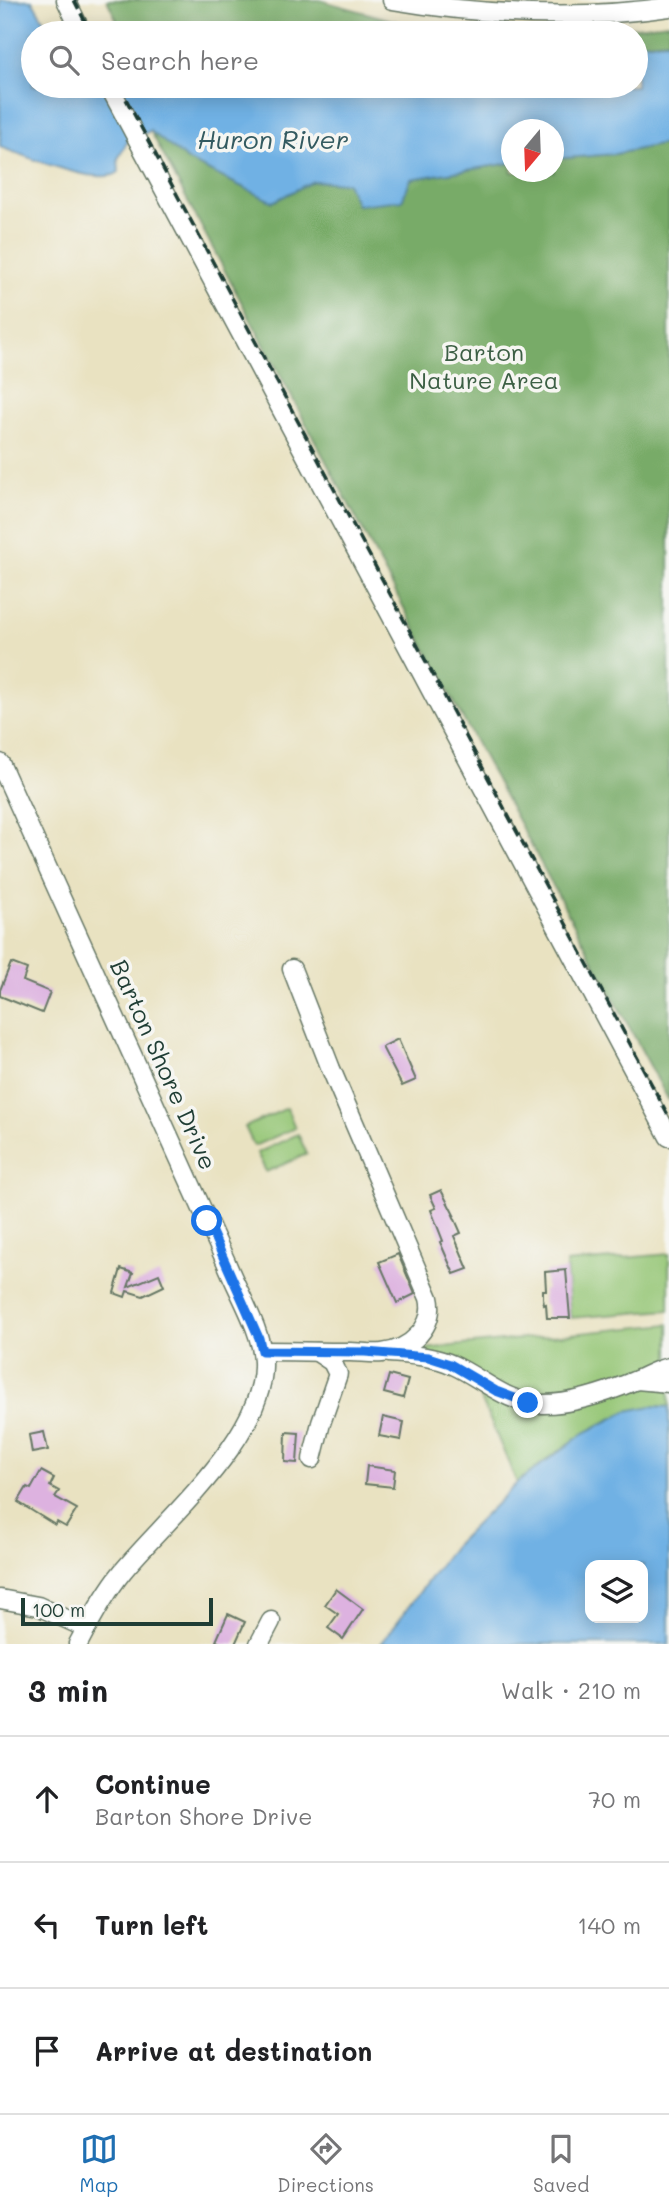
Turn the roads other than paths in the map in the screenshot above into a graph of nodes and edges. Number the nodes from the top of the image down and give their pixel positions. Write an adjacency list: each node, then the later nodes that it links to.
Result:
1 (66, 0): 4 (street)
2 (392, 0): 3 (street)
3 (669, 7)
4 (76, 21)
5 (115, 98): 8 (street)
6 (0, 763): 9 (street, Barton Shore Drive)
7 (292, 969): 12 (street)
8 (669, 1137)
9 (262, 1351): 10 (street); 20 (street, Barton Shore Drive)
10 (317, 1352): 11 (street); 14 (street)
11 (365, 1352): 12 (street); 14 (street)
12 (384, 1353): 15 (street)
13 (669, 1367): 15 (street)
14 (338, 1374): 17 (street)
15 (637, 1380): 16 (street)
16 (669, 1383)
17 (312, 1459)
18 (0, 1599): 20 (street, Barton Shore Drive)
19 (271, 1621): 21 (street)
20 (82, 1636)
21 (258, 1644)

